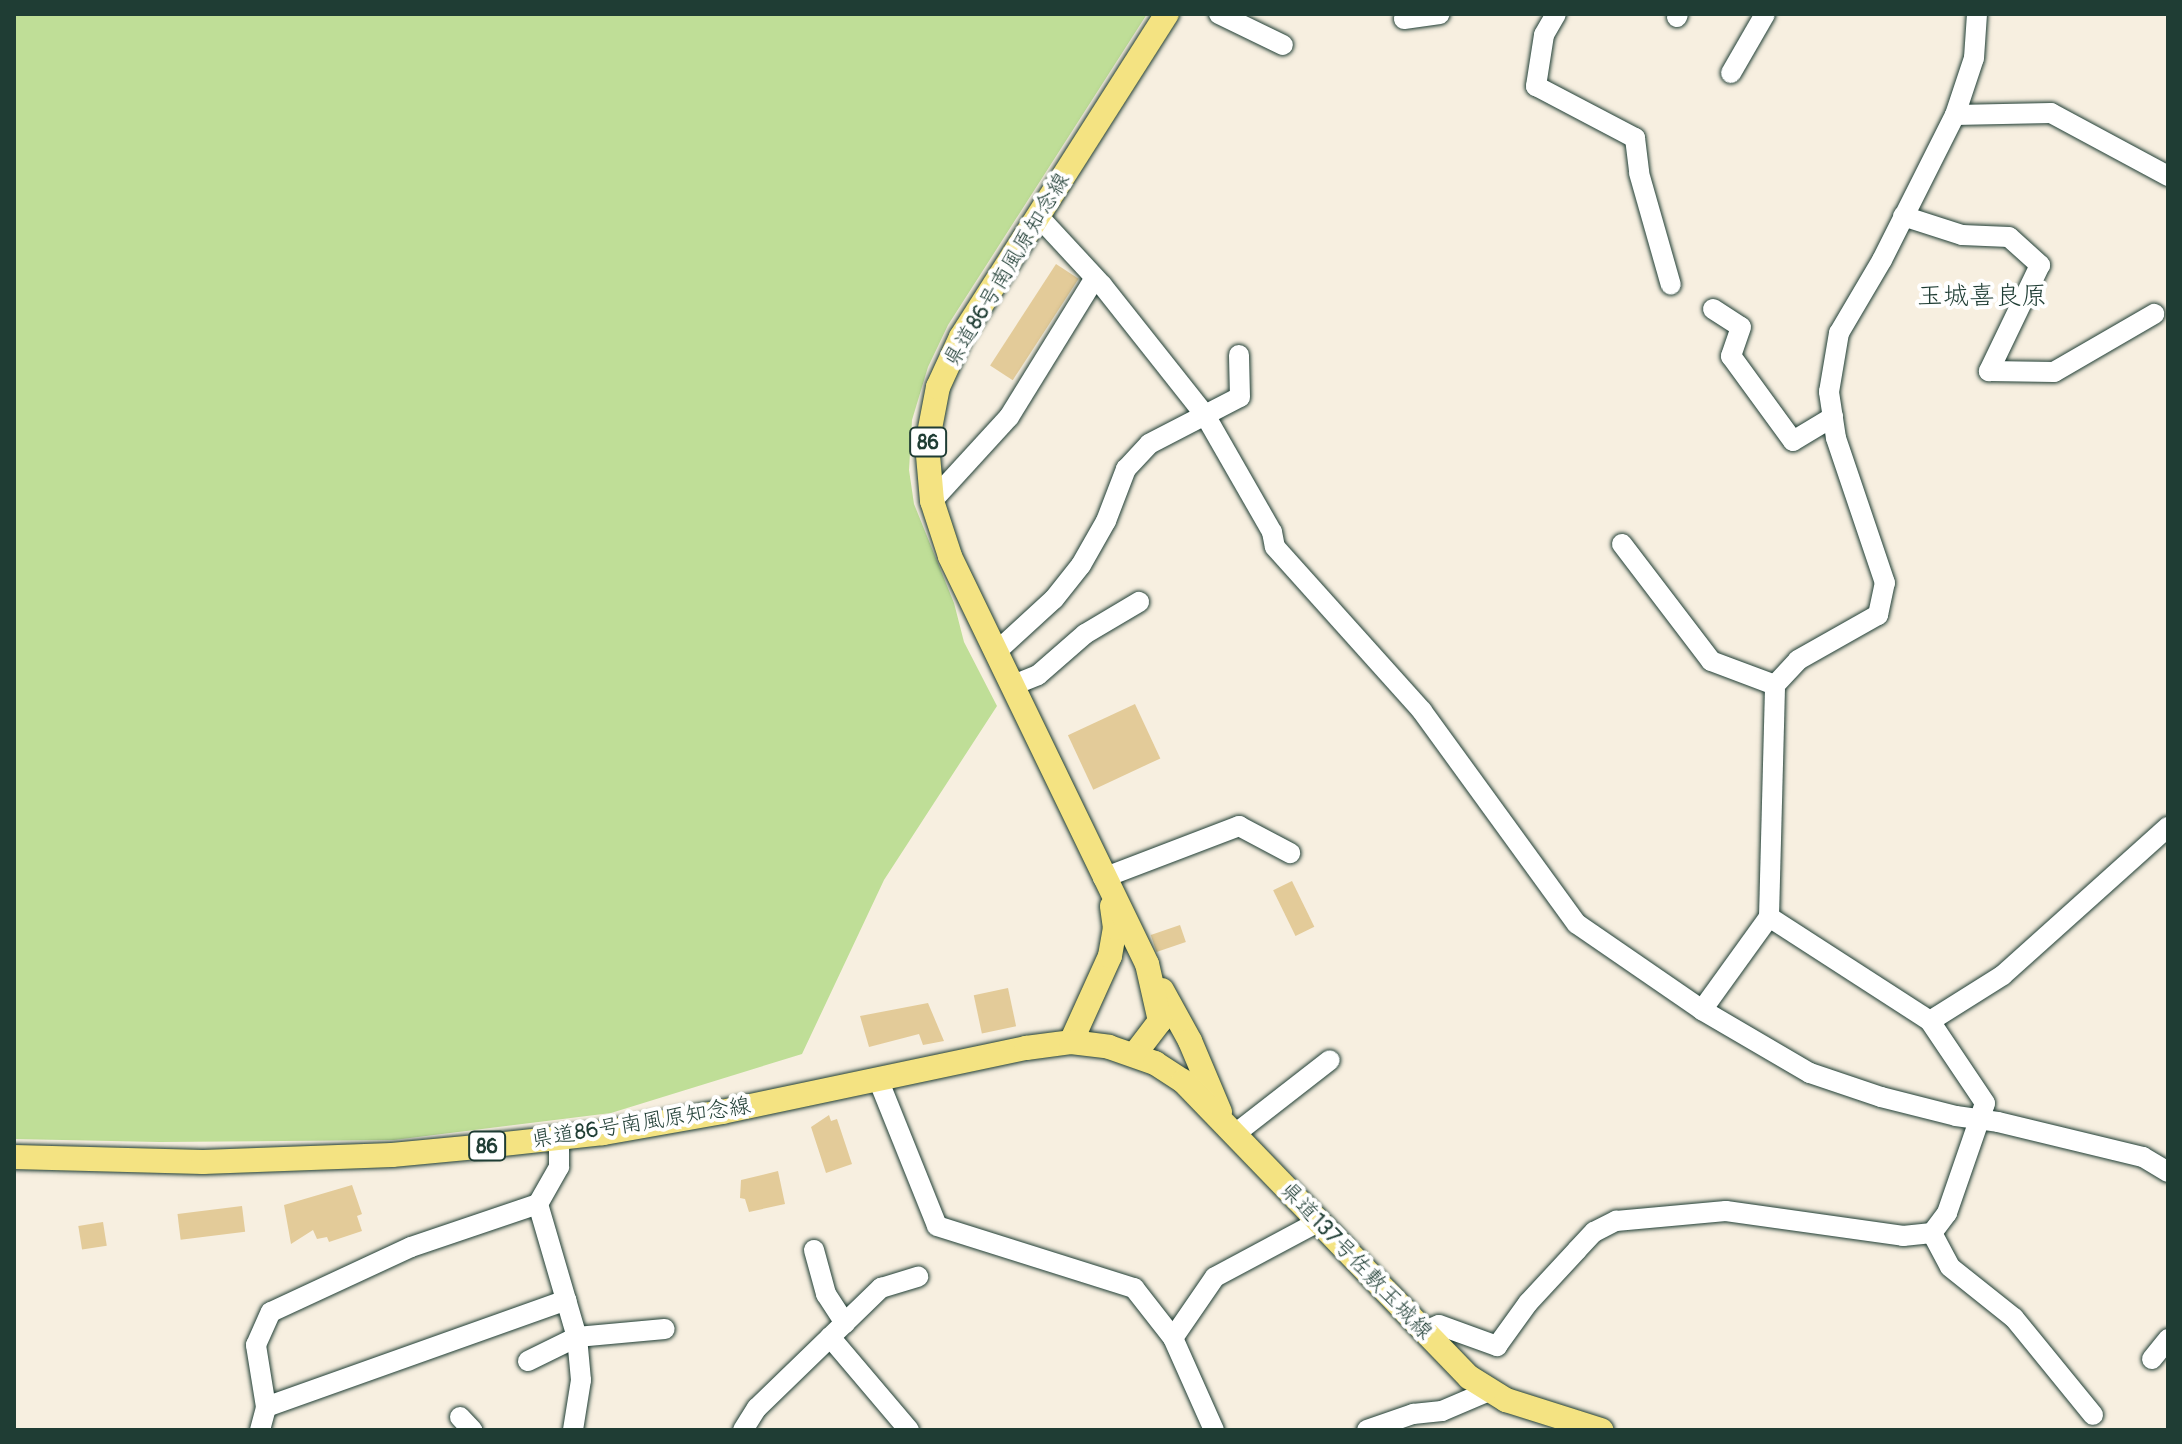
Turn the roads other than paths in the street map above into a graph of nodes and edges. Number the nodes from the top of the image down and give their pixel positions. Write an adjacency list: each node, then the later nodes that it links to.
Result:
1 (1167, 14): 13 (main road, 県道86号南風原知念線 / 86)
2 (1219, 14): 9 (street)
3 (1440, 14): 8 (street)
4 (1550, 14): 5 (street)
5 (1556, 14): 16 (street)
6 (1765, 14): 10 (street)
7 (1977, 14): 11 (street)
8 (1404, 19)
9 (1283, 45)
10 (1731, 73)
11 (1955, 115): 12 (street); 14 (street)
12 (2168, 176)
13 (1038, 216): 15 (street); 22 (main road, 県道86号南風原知念線 / 86)
14 (1903, 216): 18 (street); 21 (street)
15 (1095, 278): 20 (street); 22 (street)
16 (1671, 285)
17 (1713, 309): 21 (street)
18 (2154, 314)
19 (1239, 355): 20 (street)
20 (1205, 415): 25 (street); 33 (street)
21 (1833, 417): 26 (street)
22 (932, 501): 25 (main road, 県道86号南風原知念線 / 86)
23 (1622, 544): 26 (street)
24 (1139, 602): 27 (street)
25 (995, 653): 27 (main road, 県道86号南風原知念線 / 86)
26 (1775, 685): 31 (street)
27 (1011, 686): 30 (main road, 県道86号南風原知念線 / 86)
28 (2168, 827): 34 (street)
29 (1290, 853): 30 (street)
30 (1107, 887): 32 (main road, 県道86号南風原知念線 / 86); 35 (main road, 県道86号南風原知念線 / 86)
31 (1769, 917): 33 (street); 34 (street)
32 (1147, 964): 36 (main road, 県道86号南風原知念線 / 86); 40 (main road)
33 (1702, 1010): 39 (street)
34 (1930, 1021): 39 (street)
35 (1071, 1042): 36 (main road, 県道86号南風原知念線 / 86); 38 (main road, 県道86号南風原知念線 / 86)
36 (1134, 1055): 40 (main road, 県道137号佐敷玉城線)
37 (1330, 1060): 40 (street)
38 (878, 1079): 41 (main road, 県道86号南風原知念線 / 86); 55 (street)
39 (1980, 1121): 43 (street); 46 (street)
40 (1229, 1128): 45 (main road, 県道137号佐敷玉城線)
41 (559, 1139): 42 (main road, 県道86号南風原知念線 / 86); 44 (street)
42 (14, 1157)
43 (2168, 1172)
44 (538, 1204): 49 (street); 60 (street)
45 (1318, 1222): 52 (main road, 県道137号佐敷玉城線); 55 (street)
46 (1932, 1233): 52 (street); 61 (street)
47 (814, 1250): 50 (street)
48 (918, 1277): 50 (street)
49 (566, 1300): 53 (street); 60 (street)
50 (845, 1323): 54 (street)
51 (665, 1329): 53 (street)
52 (1423, 1332): 59 (main road, 県道137号佐敷玉城線)
53 (577, 1337): 58 (street); 64 (street)
54 (830, 1337): 65 (street); 66 (street)
55 (1173, 1338): 67 (street)
56 (2168, 1339): 57 (street)
57 (2152, 1359)
58 (528, 1361)
59 (1489, 1391): 62 (street); 69 (main road, 県道137号佐敷玉城線)
60 (266, 1407): 63 (street)
61 (2093, 1415)
62 (1444, 1420): 68 (street)
63 (260, 1430)
64 (573, 1430)
65 (743, 1430)
66 (909, 1430)
67 (1214, 1430)
68 (1367, 1430)
69 (1601, 1430)

